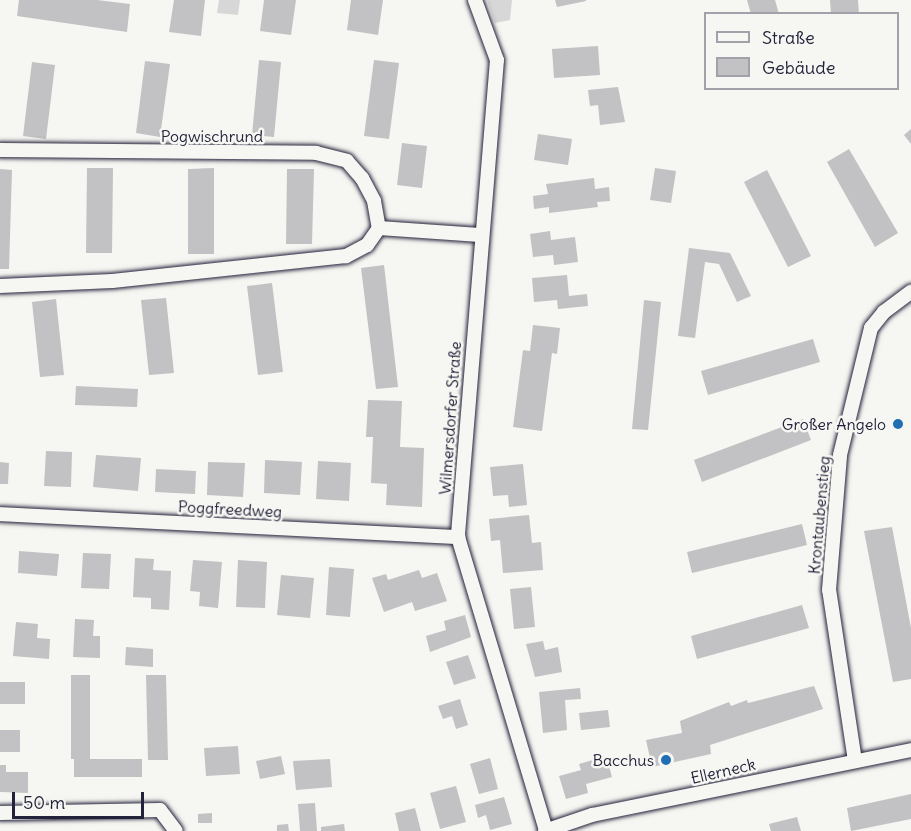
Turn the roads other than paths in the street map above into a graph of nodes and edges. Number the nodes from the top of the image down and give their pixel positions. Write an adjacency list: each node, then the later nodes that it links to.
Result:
1 (475, 0): 4 (street, Wilmersdorfer Straße)
2 (0, 150): 3 (street, Pogwischrund)
3 (380, 228): 4 (street); 5 (street)
4 (480, 236): 8 (street, Wilmersdorfer Straße)
5 (0, 286)
6 (911, 292): 10 (street, Krontaubenstieg)
7 (0, 514): 8 (street, Poggfreedweg)
8 (458, 537): 13 (street, Wilmersdorfer Straße)
9 (911, 750): 10 (street, Ellerneck)
10 (855, 761): 13 (street, Ellerneck)
11 (0, 813): 12 (street)
12 (176, 831)
13 (546, 831)

